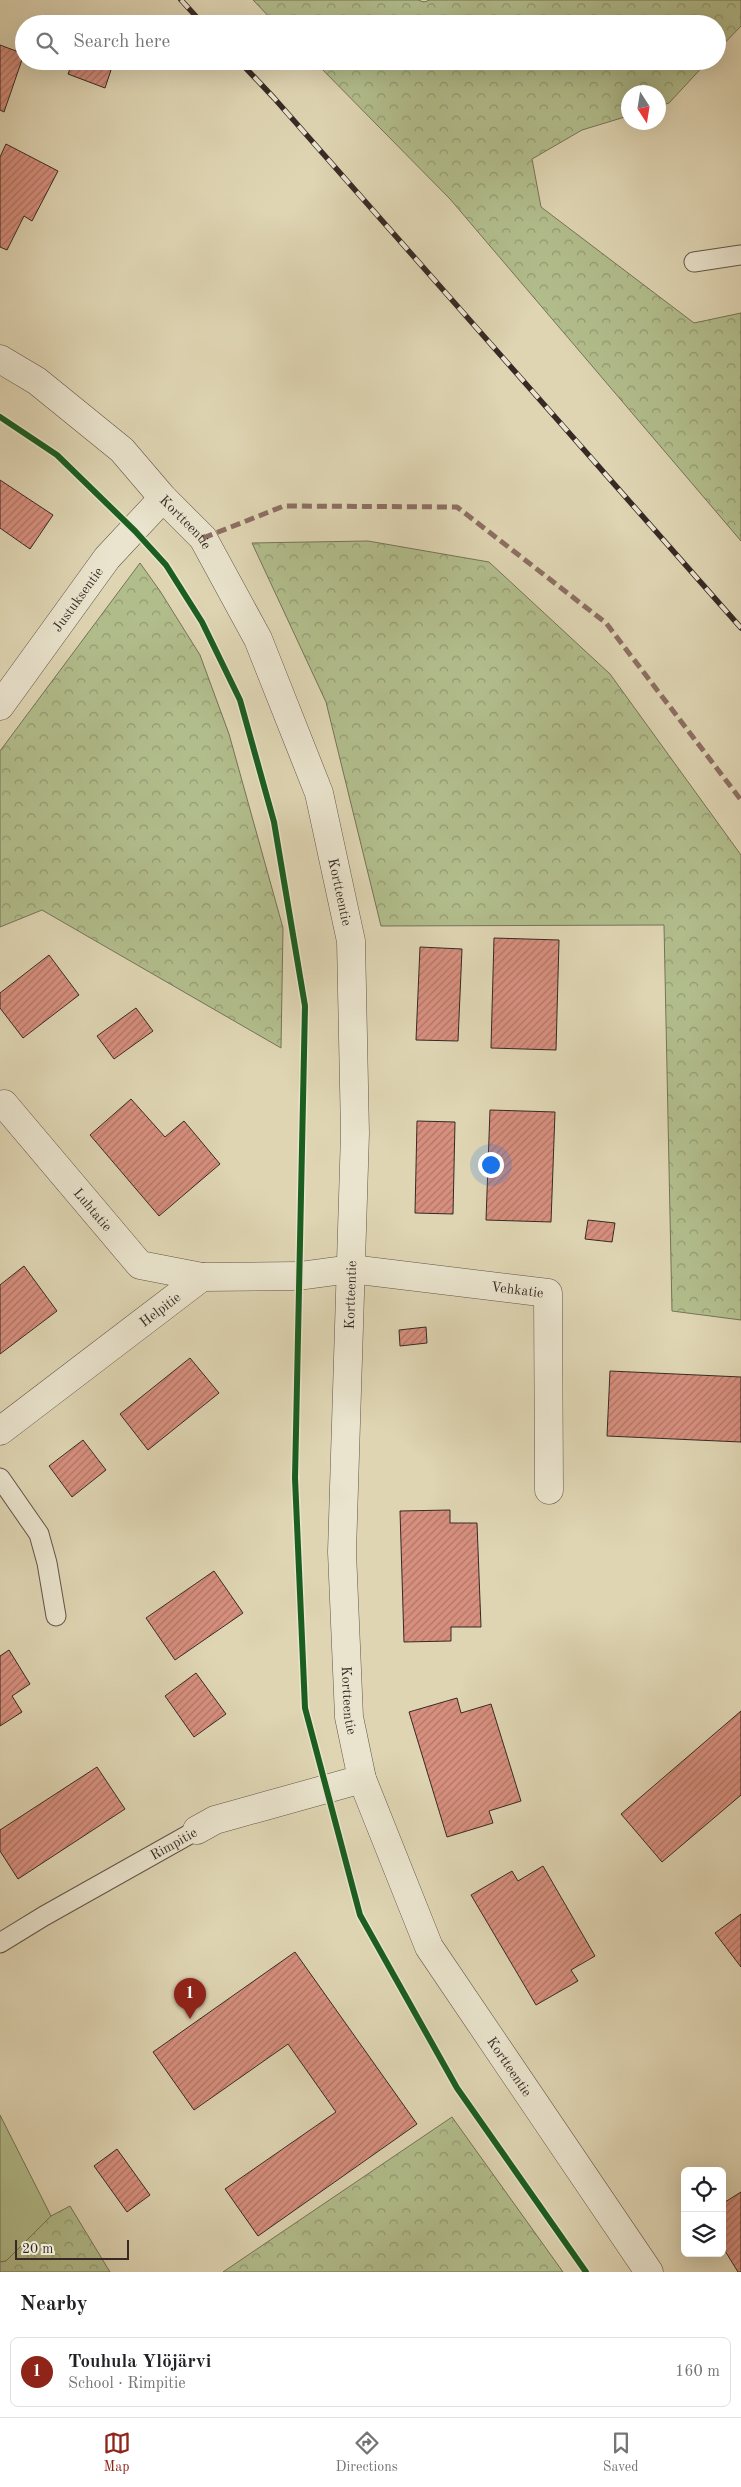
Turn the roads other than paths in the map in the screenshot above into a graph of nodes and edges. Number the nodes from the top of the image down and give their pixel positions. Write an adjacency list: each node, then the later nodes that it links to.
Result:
1 (741, 255): 2 (lane)
2 (694, 262)
3 (0, 359): 4 (street, Kortteentie)
4 (164, 498): 5 (street, Justuksentie); 7 (street, Kortteentie)
5 (0, 706)
6 (4, 1104): 8 (street, Luhtatie)
7 (351, 1269): 8 (street); 11 (street, Vehkatie); 13 (street, Kortteentie)
8 (202, 1277): 9 (street, Helpitie)
9 (0, 1432)
10 (0, 1478): 12 (lane)
11 (549, 1490)
12 (56, 1616)
13 (362, 1779): 14 (street, Rimpitie); 16 (street, Kortteentie)
14 (198, 1830): 15 (lane, Rimpitie)
15 (0, 1943)
16 (649, 2272)

